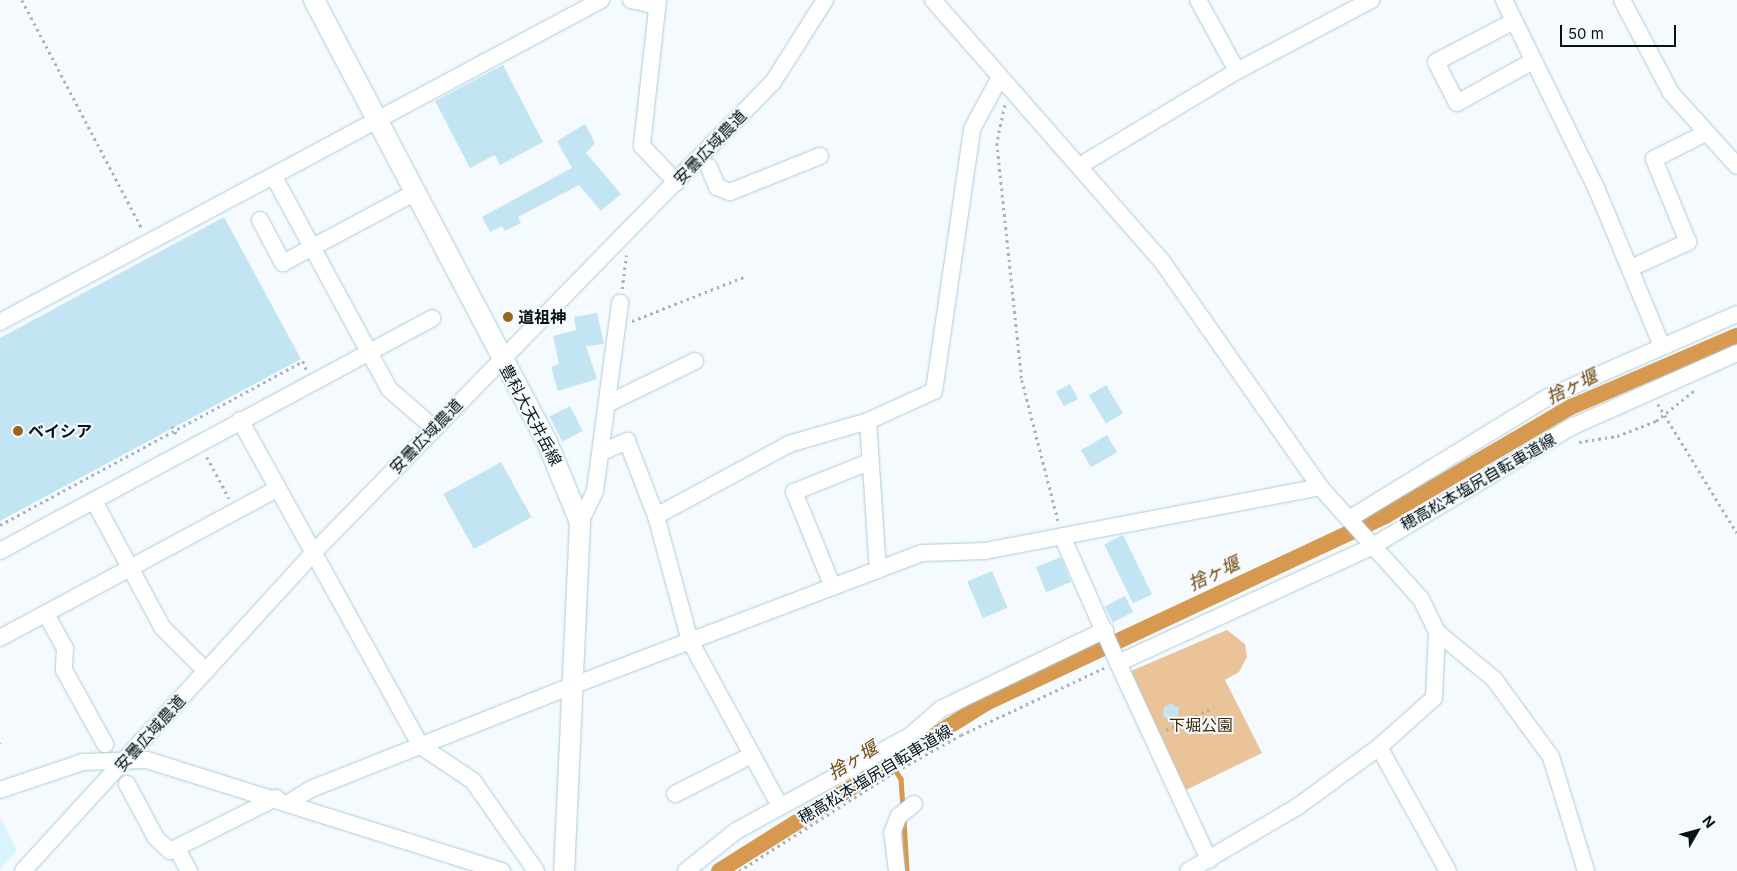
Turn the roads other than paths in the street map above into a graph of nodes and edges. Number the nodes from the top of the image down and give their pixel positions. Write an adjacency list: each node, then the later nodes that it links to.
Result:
1 (314, 0): 15 (main road, 豊科大天井岳線)
2 (601, 0): 15 (street)
3 (630, 0): 10 (street)
4 (825, 0): 22 (street, 安曇広域農道)
5 (933, 0): 14 (street)
6 (1198, 0): 13 (street)
7 (1372, 0): 13 (street)
8 (1504, 0): 11 (street)
9 (1622, 0): 16 (street)
10 (657, 3): 22 (street)
11 (1514, 21): 12 (street); 12 (street)
12 (1533, 61): 26 (street)
13 (1237, 71): 18 (street)
14 (1004, 84): 18 (street); 38 (street)
15 (378, 121): 21 (street); 23 (main road, 豊科大天井岳線)
16 (1704, 134): 19 (street); 26 (street)
17 (820, 156): 20 (street)
18 (1082, 165): 42 (street)
19 (1737, 166)
20 (709, 167)
21 (274, 177): 25 (street); 30 (street)
22 (676, 182): 34 (street, 安曇広域農道)
23 (416, 192): 25 (street); 34 (main road, 豊科大天井岳線)
24 (260, 220): 25 (street)
25 (311, 248): 32 (street)
26 (1631, 268): 31 (street)
27 (620, 303): 36 (street)
28 (1737, 314): 31 (street)
29 (432, 318): 32 (street)
30 (0, 322)
31 (1662, 346): 46 (street)
32 (367, 352): 37 (street); 39 (street)
33 (1737, 354): 49 (street)
34 (501, 358): 39 (street, 安曇広域農道); 47 (main road, 豊科大天井岳線)
35 (696, 361): 36 (street)
36 (607, 404): 40 (street)
37 (240, 420): 43 (street); 44 (street)
38 (868, 421): 41 (street); 45 (street)
39 (434, 428): 51 (street, 安曇広域農道)
40 (600, 453): 45 (street); 47 (street)
41 (869, 462): 53 (street); 54 (street)
42 (1320, 487): 46 (street); 48 (street)
43 (278, 488): 51 (street); 52 (street)
44 (94, 501): 50 (street); 52 (street)
45 (656, 516): 59 (street)
46 (1350, 520): 49 (street)
47 (580, 522): 62 (main road, 豊科大天井岳線)
48 (1062, 536): 53 (street); 56 (street)
49 (1370, 543): 57 (street); 60 (street)
50 (0, 552)
51 (314, 552): 61 (street, 安曇広域農道); 64 (street)
52 (129, 568): 55 (street); 61 (street)
53 (878, 570): 54 (street)
54 (833, 587): 59 (street)
55 (46, 614): 58 (street); 63 (street)
56 (1105, 630): 60 (street); 73 (street)
57 (1437, 632): 65 (street); 85 (street)
58 (0, 638)
59 (690, 641): 62 (street); 66 (street)
60 (1114, 662): 75 (street)
61 (206, 670): 67 (street, 安曇広域農道)
62 (573, 686): 64 (street); 80 (main road, 豊科大天井岳線)
63 (105, 744)
64 (421, 746): 71 (street); 79 (street)
65 (1379, 747): 75 (street); 84 (street)
66 (752, 755): 70 (street); 73 (street)
67 (128, 758): 69 (street); 71 (street); 76 (street, 安曇広域農道)
68 (127, 784): 74 (street)
69 (0, 790)
70 (675, 794)
71 (283, 800): 74 (street); 78 (street)
72 (914, 804): 82 (street)
73 (780, 806): 81 (street)
74 (178, 850): 77 (street)
75 (1209, 860): 83 (street)
76 (23, 871)
77 (188, 871)
78 (502, 871)
79 (536, 871)
80 (564, 871)
81 (686, 871)
82 (897, 871)
83 (1188, 871)
84 (1448, 871)
85 (1586, 871)

